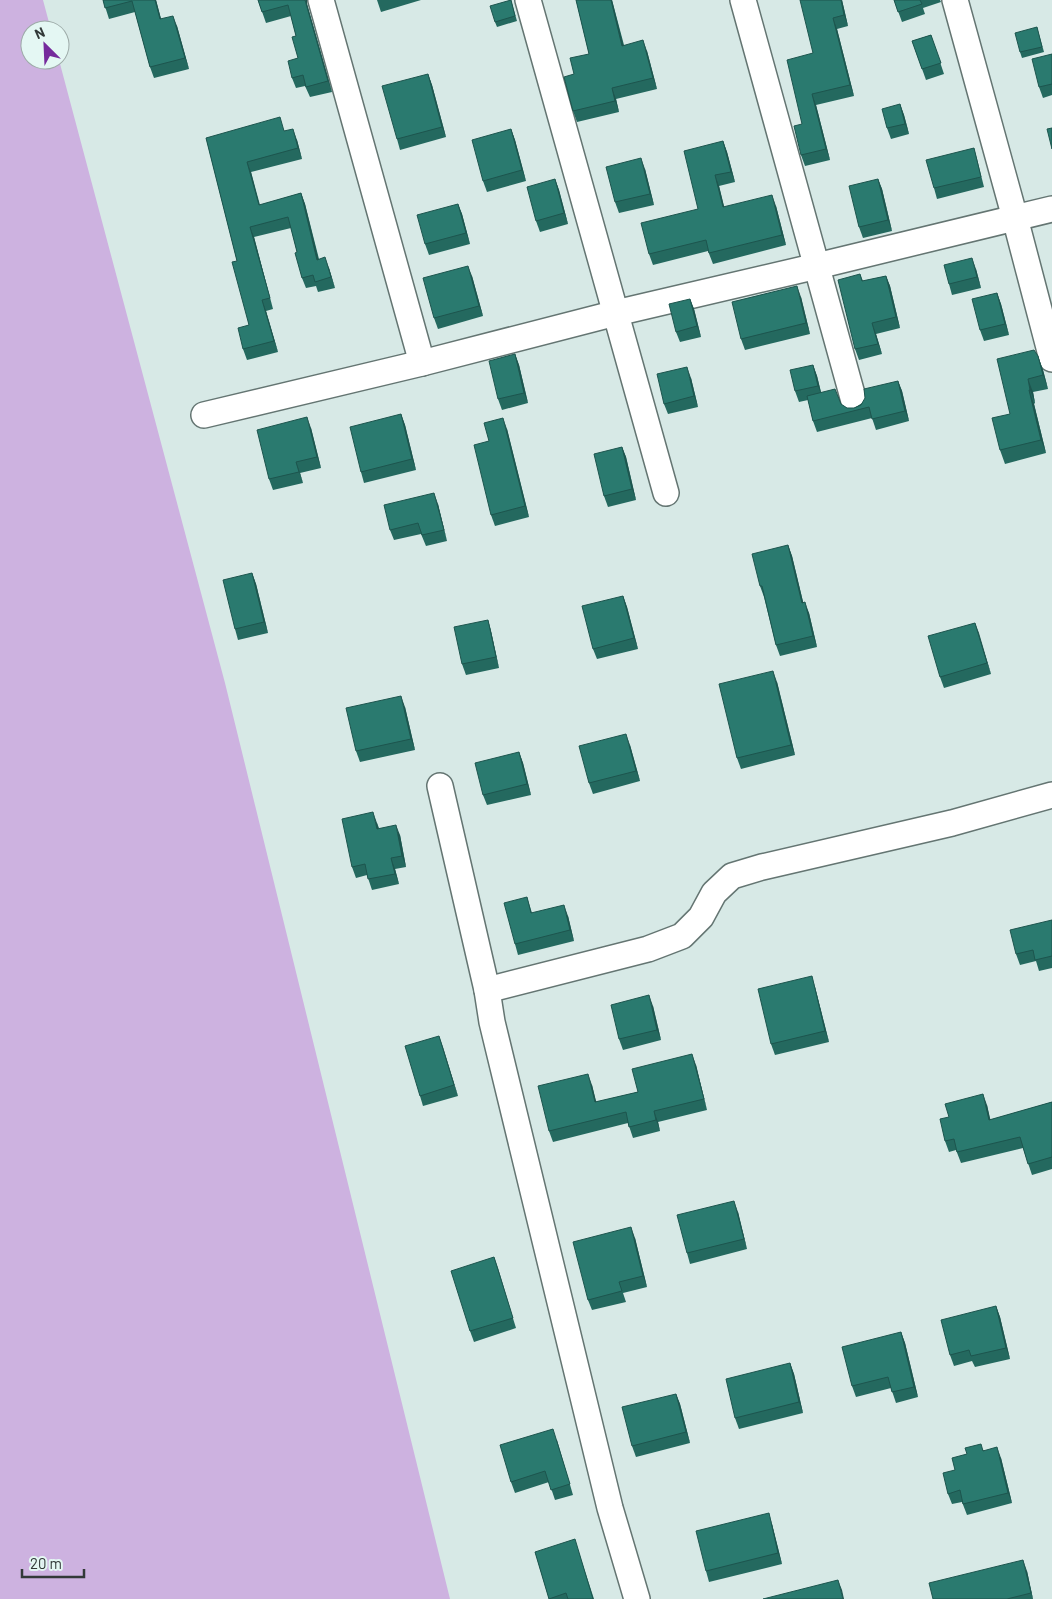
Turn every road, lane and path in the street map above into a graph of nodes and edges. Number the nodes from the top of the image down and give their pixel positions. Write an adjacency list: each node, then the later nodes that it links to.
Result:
1 (321, 0): 10 (street)
2 (528, 0): 8 (street)
3 (743, 0): 7 (street)
4 (955, 0): 6 (street)
5 (1052, 209): 6 (street)
6 (1015, 218): 7 (street); 9 (street)
7 (817, 266): 8 (street); 11 (street)
8 (616, 313): 10 (street); 13 (street)
9 (1052, 359)
10 (422, 363): 12 (street)
11 (855, 405)
12 (204, 415)
13 (666, 493)
14 (440, 786): 16 (street)
15 (1052, 795): 16 (street)
16 (487, 990): 17 (street)
17 (636, 1599)

